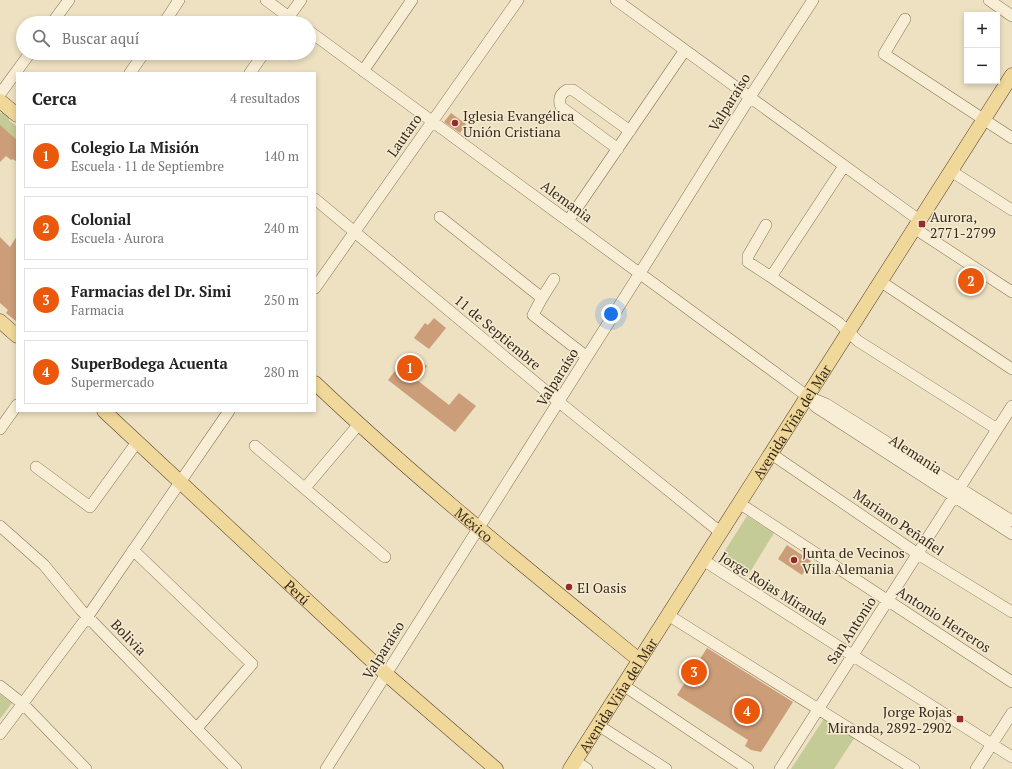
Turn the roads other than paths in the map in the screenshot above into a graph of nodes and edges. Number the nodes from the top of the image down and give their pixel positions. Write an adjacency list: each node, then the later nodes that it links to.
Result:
1 (69, 0): 10 (street)
2 (179, 0): 11 (street)
3 (266, 0): 12 (street)
4 (301, 0): 13 (street)
5 (412, 0): 21 (street)
6 (518, 0): 32 (street, Lautaro)
7 (616, 0): 17 (street)
8 (813, 0): 28 (street, Valparaíso)
9 (989, 0): 14 (street)
10 (57, 16)
11 (169, 16)
12 (285, 16)
13 (293, 16)
14 (1012, 16)
15 (905, 19): 31 (street)
16 (316, 37): 21 (street, Alemania)
17 (685, 50): 28 (street); 33 (street)
18 (25, 60): 22 (street)
19 (139, 60): 24 (street)
20 (259, 60): 25 (street)
21 (363, 71): 32 (street, Alemania)
22 (16, 72)
23 (16, 72): 27 (street)
24 (131, 72)
25 (251, 72)
26 (1012, 75): 31 (main road, Avenida Viña del Mar)
27 (0, 94)
28 (750, 97): 36 (street); 45 (street, Valparaíso)
29 (0, 100): 30 (main road)
30 (16, 114)
31 (983, 120): 34 (street); 37 (main road, Avenida Viña del Mar)
32 (431, 122): 41 (street, Alemania); 44 (street, Lautaro)
33 (630, 131): 35 (street); 35 (street)
34 (1012, 138)
35 (618, 149): 41 (street)
36 (844, 166): 42 (street); 46 (street)
37 (951, 171): 39 (street); 42 (main road, Avenida Viña del Mar)
38 (316, 200): 44 (street, 11 de Septiembre)
39 (1012, 210)
40 (440, 218): 51 (street)
41 (568, 220): 45 (street, Alemania)
42 (916, 224): 48 (main road, Avenida Viña del Mar); 50 (street)
43 (766, 225): 46 (street)
44 (354, 232): 49 (street, Lautaro); 59 (street, 11 de Septiembre)
45 (640, 273): 55 (street, Valparaíso); 58 (street, Alemania)
46 (771, 277): 53 (street)
47 (554, 279): 51 (street)
48 (880, 281): 53 (main road, Avenida Viña del Mar); 56 (street)
49 (316, 287)
50 (1012, 292)
51 (542, 298): 55 (street)
52 (0, 321): 54 (main road)
53 (848, 331): 58 (main road, Avenida Viña del Mar); 65 (street)
54 (16, 335)
55 (587, 357): 59 (street, Valparaíso)
56 (1012, 369)
57 (316, 384): 64 (main road, México)
58 (807, 396): 69 (main road, Avenida Viña del Mar); 73 (street, Alemania)
59 (559, 402): 77 (street, Valparaíso); 78 (street, 11 de Septiembre)
60 (16, 406): 66 (street)
61 (1012, 406): 65 (street, San Antonio)
62 (105, 412): 67 (main road, Perú)
63 (228, 412): 71 (street)
64 (359, 424): 72 (street); 77 (main road, México)
65 (997, 429): 73 (street, San Antonio)
66 (0, 430)
67 (137, 442): 70 (street); 71 (main road, Perú)
68 (255, 446): 72 (street)
69 (770, 453): 74 (main road, Avenida Viña del Mar); 81 (street, Mariano Peñafiel)
70 (36, 467)
71 (180, 481): 80 (street); 90 (main road, Perú)
72 (305, 488): 82 (street)
73 (957, 493): 75 (street, Alemania); 79 (street, Alemania); 81 (street, San Antonio)
74 (739, 503): 78 (main road, Avenida Viña del Mar); 84 (street, Antonio Herreros)
75 (1012, 521)
76 (0, 526): 87 (street, Bolivia)
77 (478, 528): 89 (main road, México); 90 (street, Valparaíso)
78 (720, 532): 83 (main road, Avenida Viña del Mar)
79 (1012, 534)
80 (133, 550): 87 (street); 98 (street)
81 (918, 554): 84 (street, San Antonio); 85 (street, Mariano Peñafiel)
82 (385, 557)
83 (702, 560): 86 (main road, Avenida Viña del Mar); 88 (street, Jorge Rojas Miranda)
84 (888, 601): 88 (street, San Antonio); 91 (street, Antonio Herreros)
85 (1012, 612)
86 (668, 615): 89 (main road, Avenida Viña del Mar); 95 (street)
87 (88, 616): 94 (street); 98 (street, Bolivia)
88 (852, 655): 95 (street, San Antonio); 100 (street, Jorge Rojas Miranda)
89 (639, 660): 92 (main road, Avenida Viña del Mar)
90 (386, 674): 105 (street, Valparaíso); 106 (main road, Perú)
91 (1012, 682)
92 (623, 685): 97 (main road, Avenida Viña del Mar); 109 (street)
93 (0, 686): 94 (street)
94 (23, 704): 99 (street); 103 (street)
95 (818, 709): 110 (street, San Antonio); 111 (street)
96 (1012, 713): 100 (street)
97 (598, 725): 102 (main road, Avenida Viña del Mar); 108 (street)
98 (197, 728): 104 (street, Bolivia)
99 (0, 734)
100 (992, 744): 101 (street, Jorge Rojas Miranda); 112 (street)
101 (1012, 757)
102 (573, 765): 107 (street)
103 (86, 769)
104 (236, 769)
105 (326, 769)
106 (496, 769)
107 (587, 769)
108 (666, 769)
109 (748, 769)
110 (780, 769)
111 (914, 769)
112 (976, 769)

